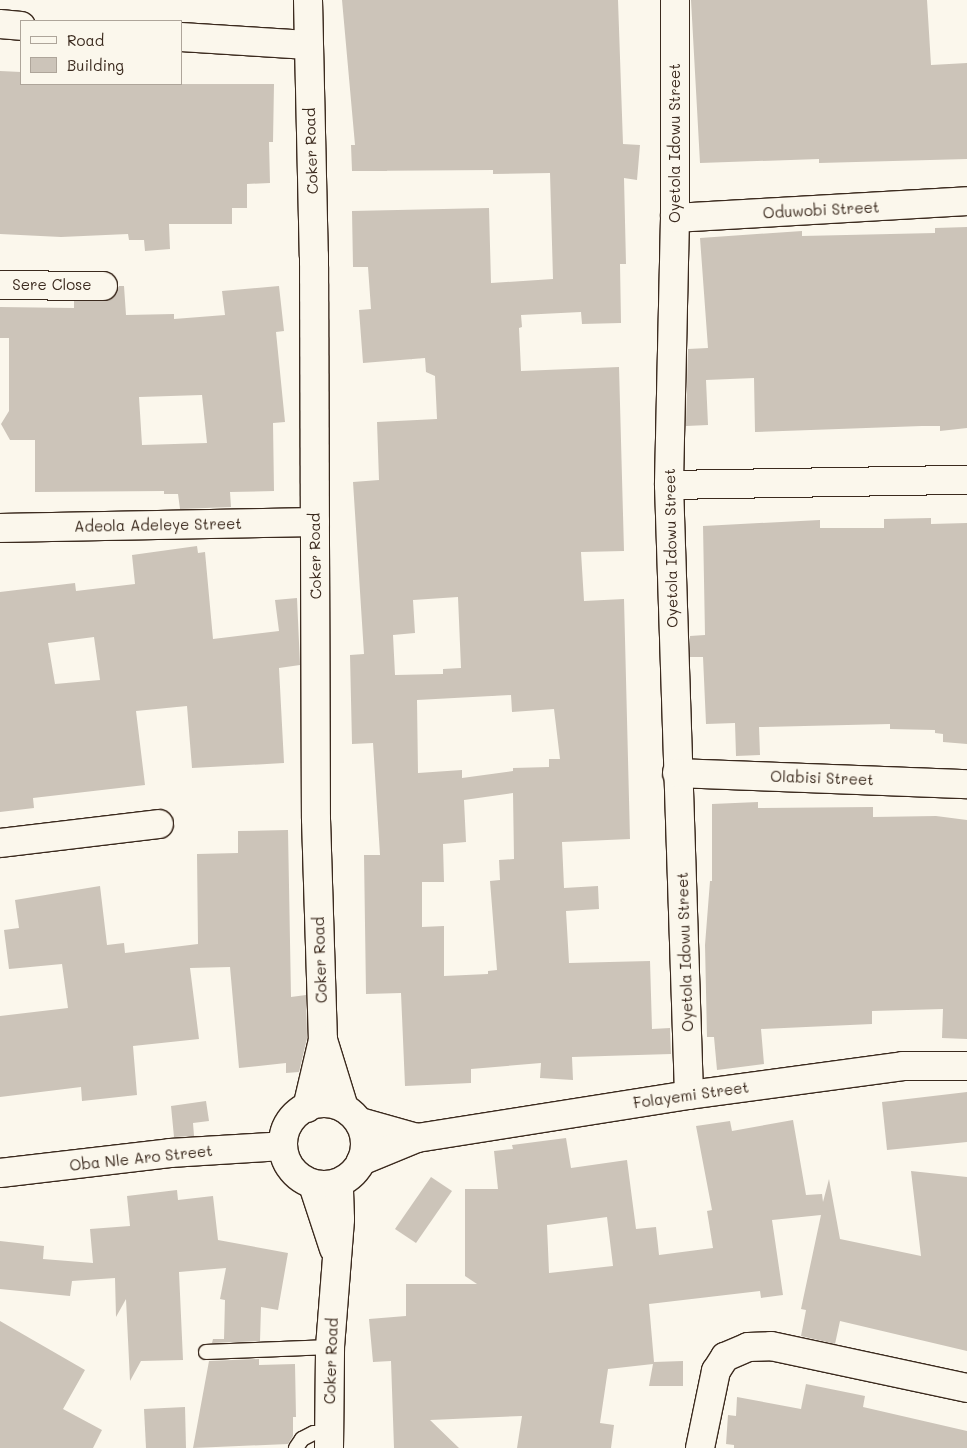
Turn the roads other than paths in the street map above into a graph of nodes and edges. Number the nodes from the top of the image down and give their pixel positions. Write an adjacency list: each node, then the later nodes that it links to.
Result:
1 (308, 0): 6 (street, Coker Road)
2 (675, 0): 8 (street, Oyetola Idowu Street)
3 (0, 24): 4 (street)
4 (20, 26)
5 (182, 36): 6 (street)
6 (308, 45): 13 (street, Coker Road)
7 (967, 201): 8 (street, Oduwobi Street)
8 (675, 218): 12 (street, Oyetola Idowu Street)
9 (0, 285): 10 (street, Sere Close)
10 (103, 286)
11 (967, 480): 12 (street)
12 (669, 485): 15 (street, Oyetola Idowu Street)
13 (315, 522): 14 (street, Adeola Adeleye Street); 19 (street, Coker Road)
14 (0, 528)
15 (677, 772): 16 (street, Olabisi Street); 21 (street, Oyetola Idowu Street)
16 (967, 784)
17 (159, 824): 18 (street)
18 (0, 843)
19 (323, 1040): 22 (street); 23 (street, Coker Road)
20 (967, 1066): 21 (street, Folayemi Street)
21 (689, 1095): 24 (street, Folayemi Street)
22 (307, 1108): 23 (street); 25 (street)
23 (352, 1115): 24 (street); 26 (street)
24 (417, 1138): 26 (street)
25 (283, 1146): 27 (street, Oba Nle Aro Street); 28 (street)
26 (362, 1161): 28 (street)
27 (0, 1173)
28 (326, 1184): 29 (street, Coker Road)
29 (330, 1347): 30 (lane); 32 (street, Coker Road)
30 (206, 1352)
31 (967, 1388): 34 (street)
32 (329, 1441): 33 (lane)
33 (296, 1448)
34 (700, 1448)

